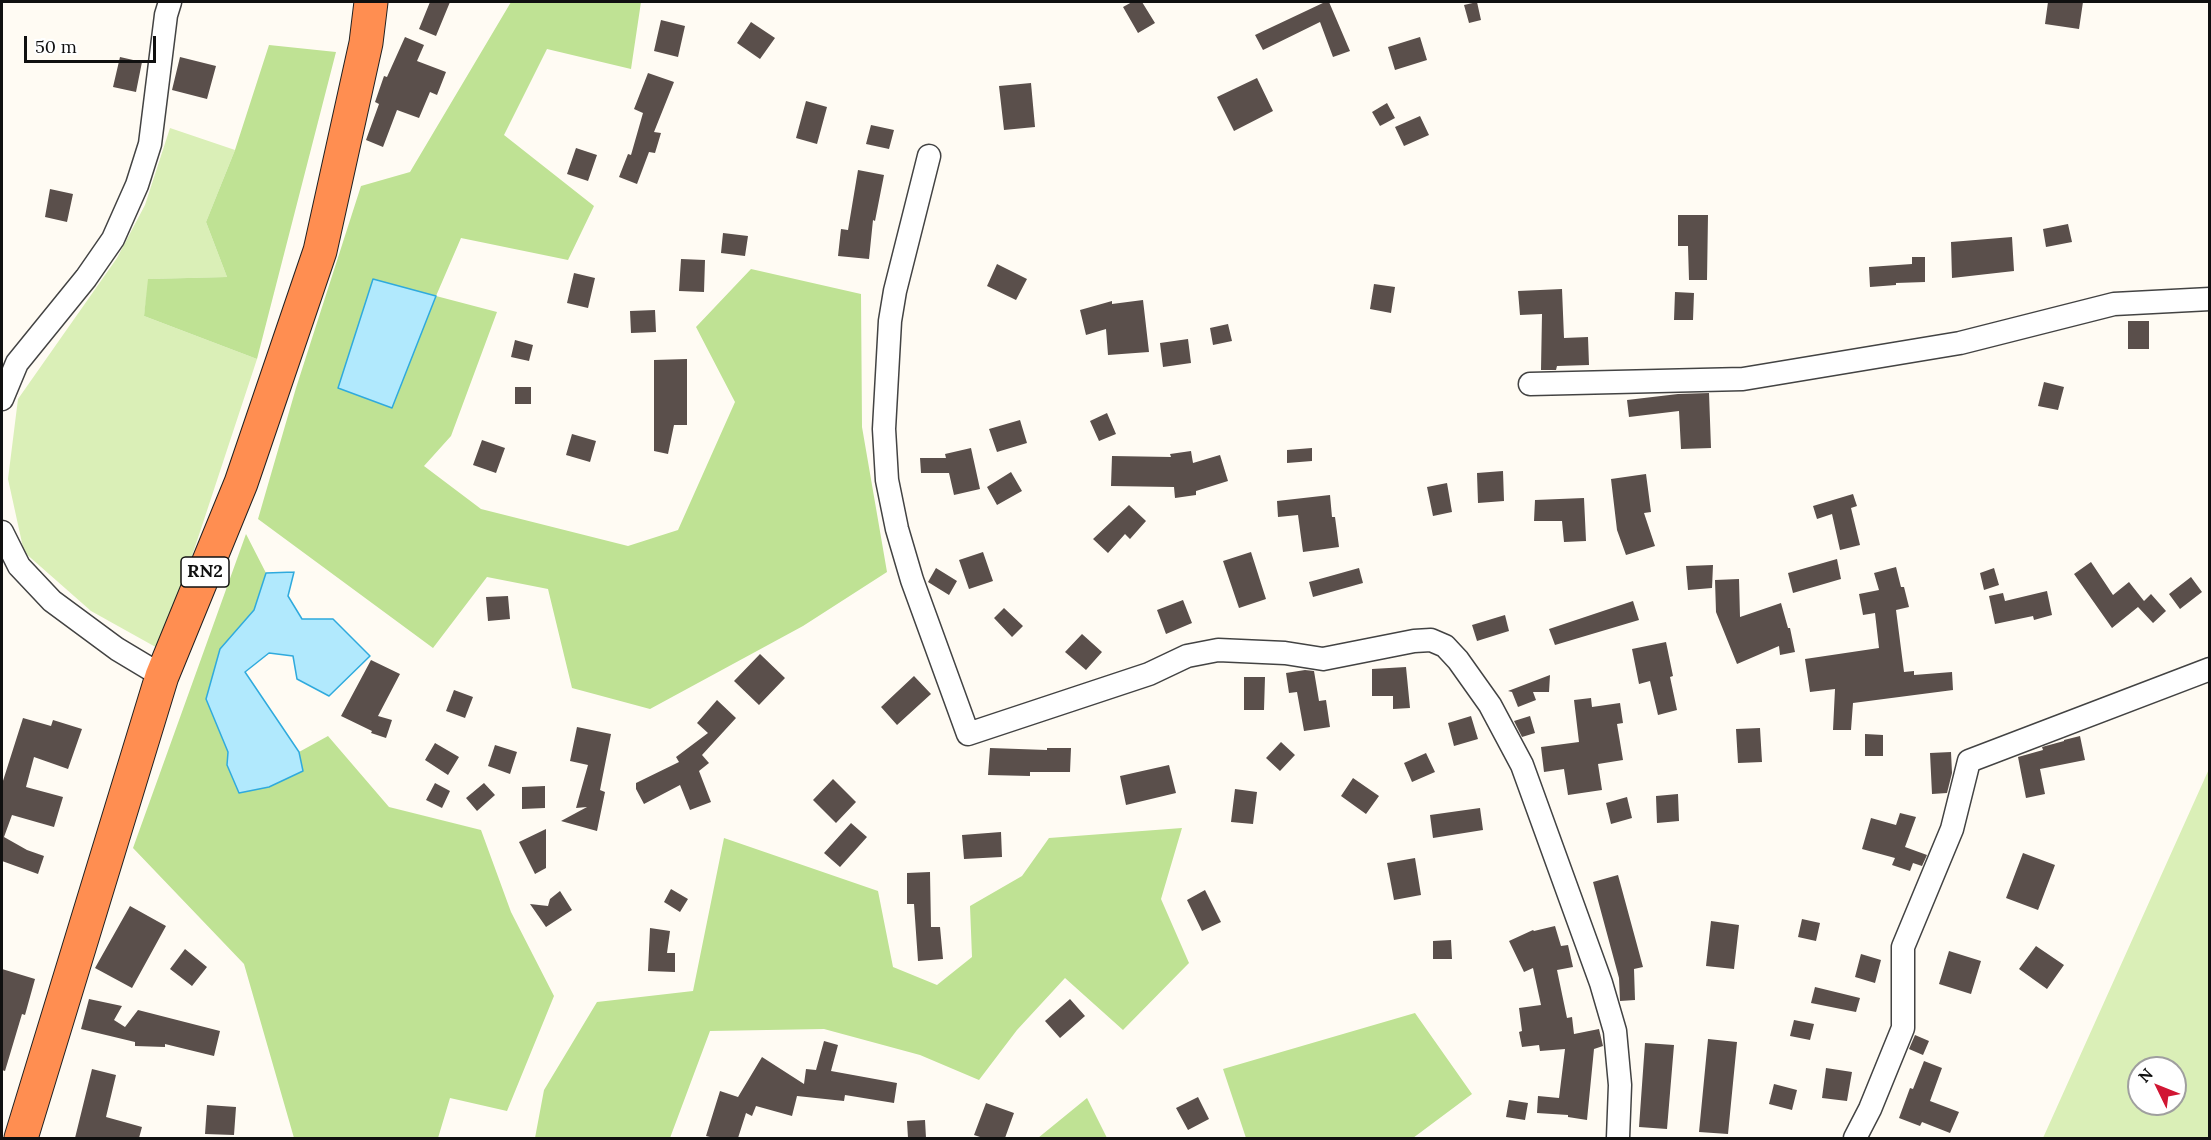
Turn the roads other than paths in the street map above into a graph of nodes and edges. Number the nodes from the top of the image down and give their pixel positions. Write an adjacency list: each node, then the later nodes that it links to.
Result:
1 (170, 2): 6 (street)
2 (371, 2): 9 (highway, RN2)
3 (929, 156): 11 (street)
4 (2210, 298): 5 (street)
5 (1530, 384)
6 (2, 399)
7 (2, 532): 9 (street)
8 (2210, 669): 12 (street)
9 (162, 676): 10 (highway, RN2)
10 (21, 1138)
11 (1618, 1138)
12 (1855, 1138)

